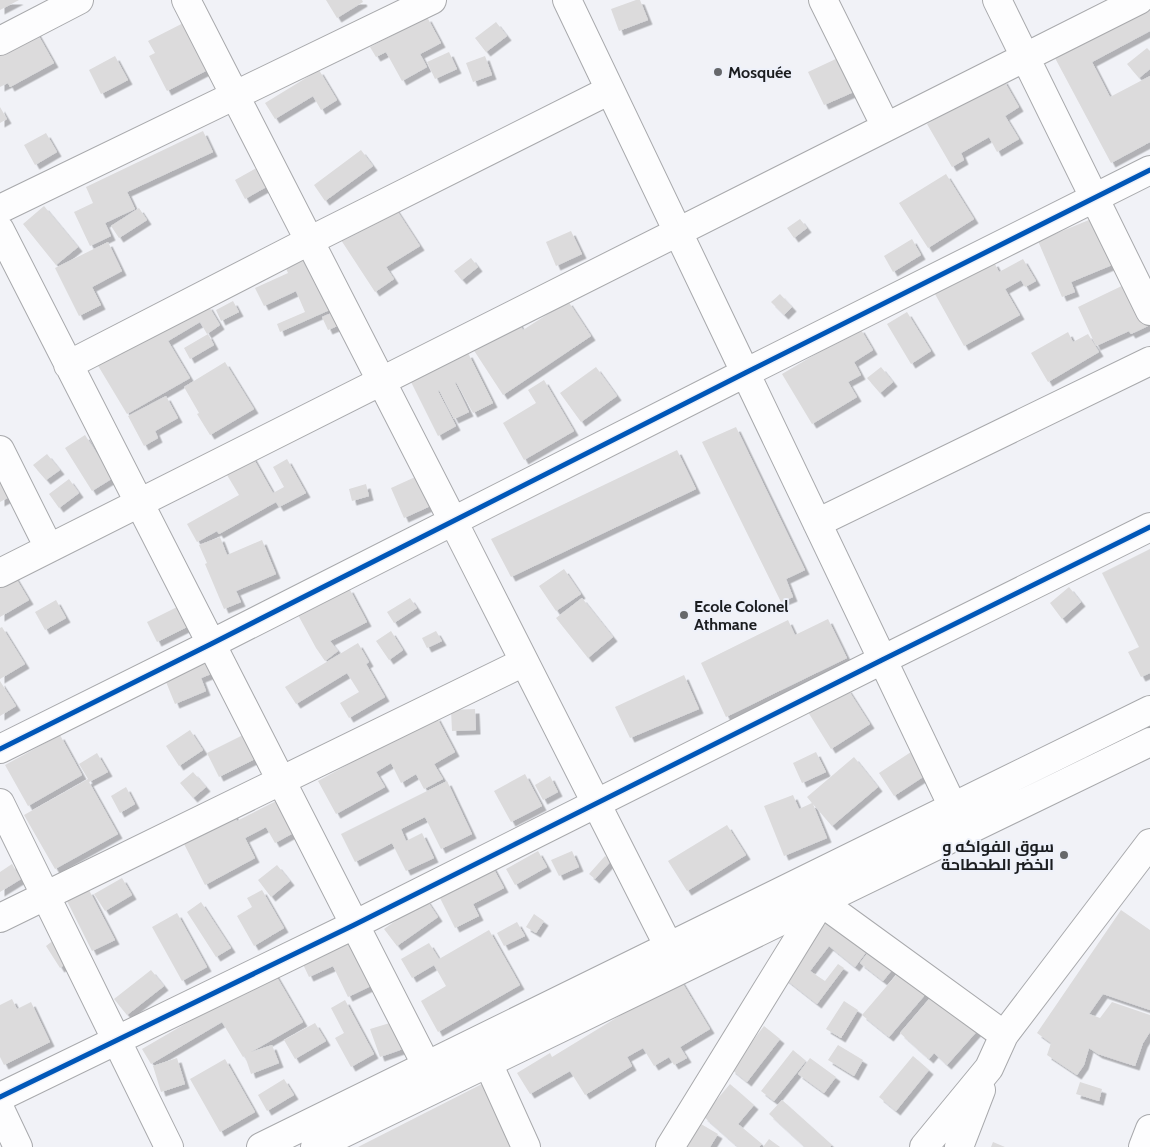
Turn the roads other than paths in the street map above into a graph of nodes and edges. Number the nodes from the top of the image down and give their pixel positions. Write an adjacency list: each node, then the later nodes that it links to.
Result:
1 (79, 0): 8 (street)
2 (186, 0): 11 (street)
3 (432, 0): 11 (street)
4 (567, 0): 10 (street)
5 (823, 0): 12 (street)
6 (997, 0): 9 (street)
7 (1139, 0): 9 (street)
8 (0, 41)
9 (1025, 57): 12 (street); 14 (street)
10 (610, 90): 17 (street); 18 (street)
11 (234, 95): 15 (street); 18 (street)
12 (886, 127): 17 (street)
13 (1150, 170): 14 (street)
14 (1094, 198): 19 (street); 22 (street)
15 (0, 209)
16 (0, 230): 21 (street)
17 (678, 231): 22 (street); 23 (street)
18 (309, 241): 21 (street); 23 (street)
19 (1150, 311)
20 (1150, 360): 27 (street)
21 (68, 365): 25 (street)
22 (745, 373): 26 (street); 27 (street)
23 (381, 380): 25 (street); 26 (street)
24 (1, 453): 29 (street)
25 (139, 503): 29 (street); 31 (street)
26 (453, 521): 31 (street); 33 (street)
27 (817, 523): 32 (street)
28 (1150, 528): 32 (street)
29 (49, 548): 30 (street)
30 (0, 573)
31 (211, 644): 36 (street); 37 (street)
32 (882, 660): 39 (street); 40 (street)
33 (524, 662): 37 (street); 39 (street)
34 (1150, 710): 40 (street)
35 (1150, 742): 43 (street)
36 (0, 749)
37 (281, 782): 42 (street); 45 (street)
38 (0, 803): 42 (street)
39 (596, 804): 45 (street); 46 (street)
40 (953, 807): 46 (street)
41 (1150, 843): 47 (street)
42 (46, 896): 44 (street); 48 (street)
43 (821, 902): 47 (street); 49 (street); 60 (street)
44 (0, 918)
45 (354, 925): 48 (street); 51 (street)
46 (669, 947): 51 (street)
47 (1004, 1035): 50 (street)
48 (117, 1040): 52 (street); 56 (street)
49 (488, 1063): 51 (street); 59 (street)
50 (989, 1068): 61 (street); 62 (street)
51 (432, 1077): 57 (street); 58 (street)
52 (0, 1097)
53 (0, 1109): 55 (street)
54 (1150, 1129): 63 (street)
55 (18, 1147)
56 (169, 1147)
57 (261, 1147)
58 (315, 1147)
59 (526, 1147)
60 (670, 1147)
61 (924, 1147)
62 (959, 1147)
63 (1143, 1147)

